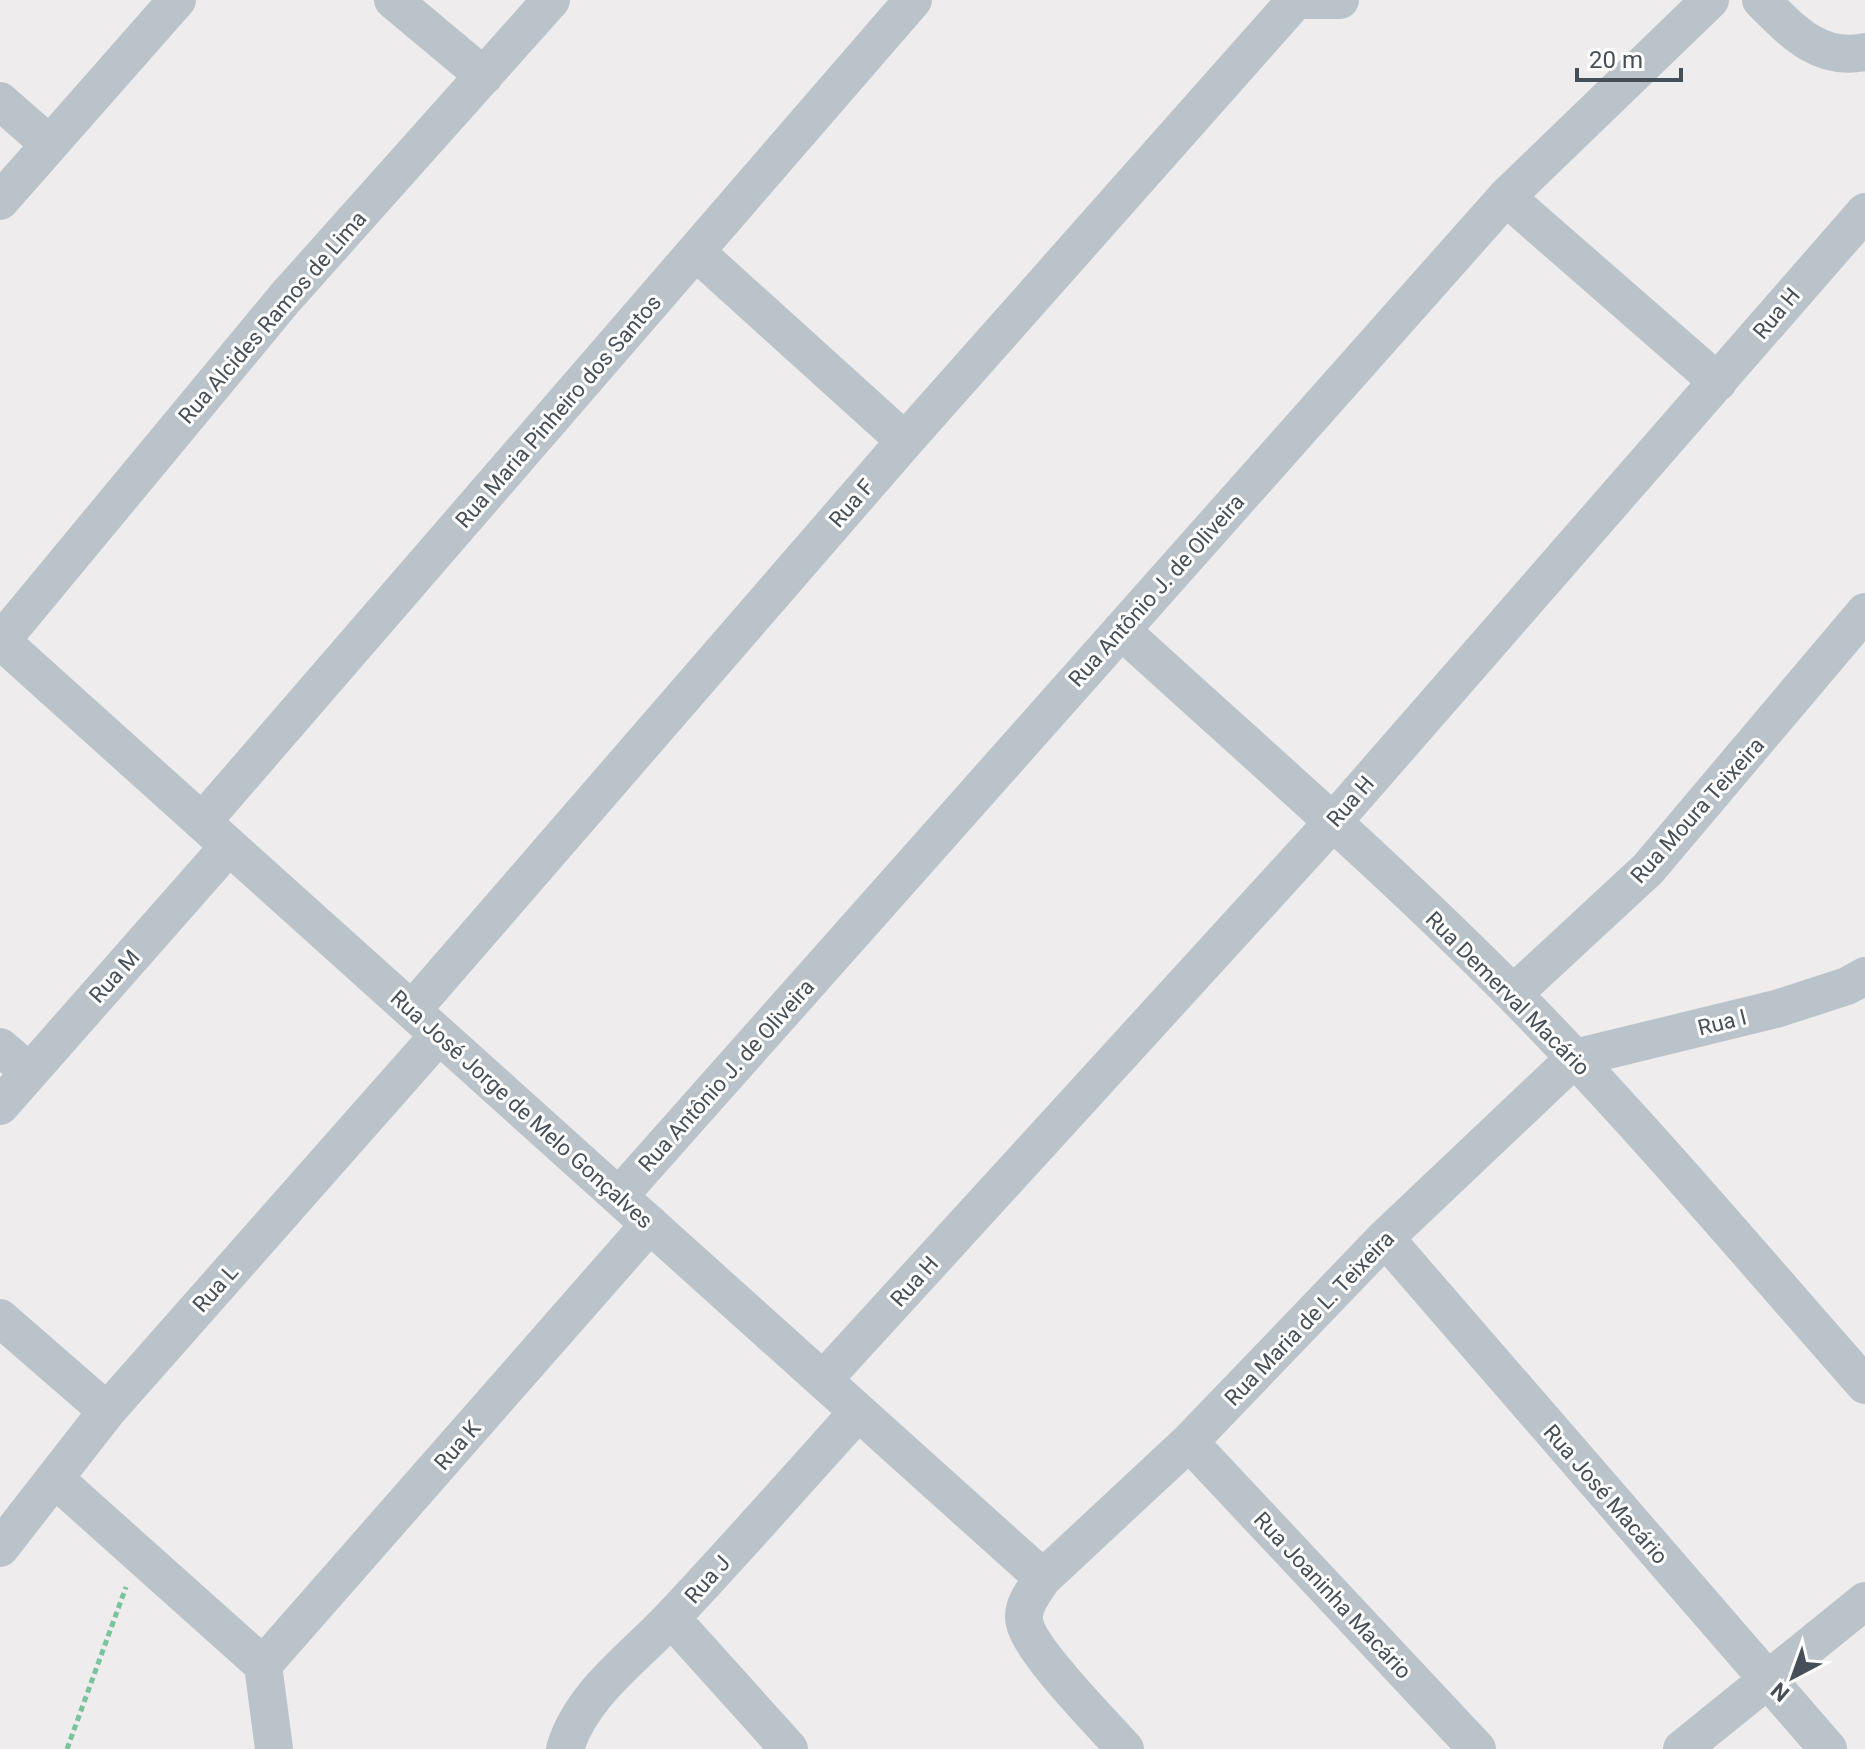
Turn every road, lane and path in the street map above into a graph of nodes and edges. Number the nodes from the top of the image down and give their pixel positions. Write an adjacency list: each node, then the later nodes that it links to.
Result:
1 (177, 0): 12 (street)
2 (393, 0): 10 (street)
3 (551, 0): 10 (street, Rua Alcides Ramos de Lima)
4 (913, 0): 16 (street, Rua Maria Pinheiro dos Santos)
5 (1296, 0): 6 (street); 18 (street, Rua F)
6 (1340, 0)
7 (1710, 0): 13 (street, Rua Antônio J. de Oliveira)
8 (1761, 0): 9 (street)
9 (1865, 52)
10 (484, 76): 21 (street, Rua Alcides Ramos de Lima)
11 (0, 101): 12 (street)
12 (49, 144): 14 (street)
13 (1506, 197): 17 (street); 20 (street, Rua Antônio J. de Oliveira)
14 (0, 201)
15 (1865, 212): 17 (street, Rua H)
16 (696, 252): 18 (street); 23 (street, Rua Maria Pinheiro dos Santos)
17 (1718, 382): 22 (street, Rua H)
18 (905, 441): 26 (street, Rua F)
19 (1865, 612): 25 (street, Rua Moura Teixeira)
20 (1121, 630): 22 (street, Rua Demerval Macário); 32 (street, Rua Antônio J. de Oliveira)
21 (1, 641): 23 (street, Rua José Jorge de Melo Gonçalves)
22 (1332, 823): 25 (street, Rua Demerval Macário); 36 (street, Rua H)
23 (216, 834): 26 (street, Rua José Jorge de Melo Gonçalves); 30 (street, Rua M)
24 (1865, 976): 29 (street, Rua I)
25 (1513, 994): 29 (street, Rua Demerval Macário)
26 (412, 1010): 27 (street, Rua José Jorge de Melo Gonçalves)
27 (439, 1035): 32 (street, Rua José Jorge de Melo Gonçalves); 38 (street, Rua L)
28 (0, 1047): 30 (street)
29 (1575, 1058): 34 (street, Rua Maria de L. Teixeira); 37 (street, Rua Demerval Macário)
30 (29, 1072): 31 (street, Rua M)
31 (0, 1106)
32 (619, 1196): 33 (street, Rua José Jorge de Melo Gonçalves)
33 (650, 1224): 36 (street, Rua José Jorge de Melo Gonçalves); 47 (street, Rua K)
34 (1385, 1238): 40 (street, Rua Maria de L. Teixeira); 48 (street, Rua José Macário)
35 (0, 1318): 38 (street)
36 (823, 1380): 39 (street, Rua José Jorge de Melo Gonçalves)
37 (1865, 1385)
38 (107, 1411): 41 (street, Rua L)
39 (858, 1412): 44 (street, Rua José Jorge de Melo Gonçalves); 46 (street, Rua J)
40 (1189, 1442): 44 (street, Rua Maria de L. Teixeira); 54 (street, Rua Joaninha Macário)
41 (56, 1480): 42 (street, Rua L); 43 (street)
42 (0, 1548)
43 (138, 1552): 47 (street); 49 (path)
44 (1043, 1578): 53 (street, Rua Maria de L. Teixeira)
45 (1865, 1601): 48 (street)
46 (671, 1618): 51 (street, Rua J); 52 (street)
47 (263, 1665): 50 (street)
48 (1768, 1682): 55 (street); 56 (street, Rua José Macário)
49 (67, 1749)
50 (274, 1749)
51 (565, 1749)
52 (789, 1749)
53 (1125, 1749)
54 (1477, 1749)
55 (1682, 1749)
56 (1828, 1749)

